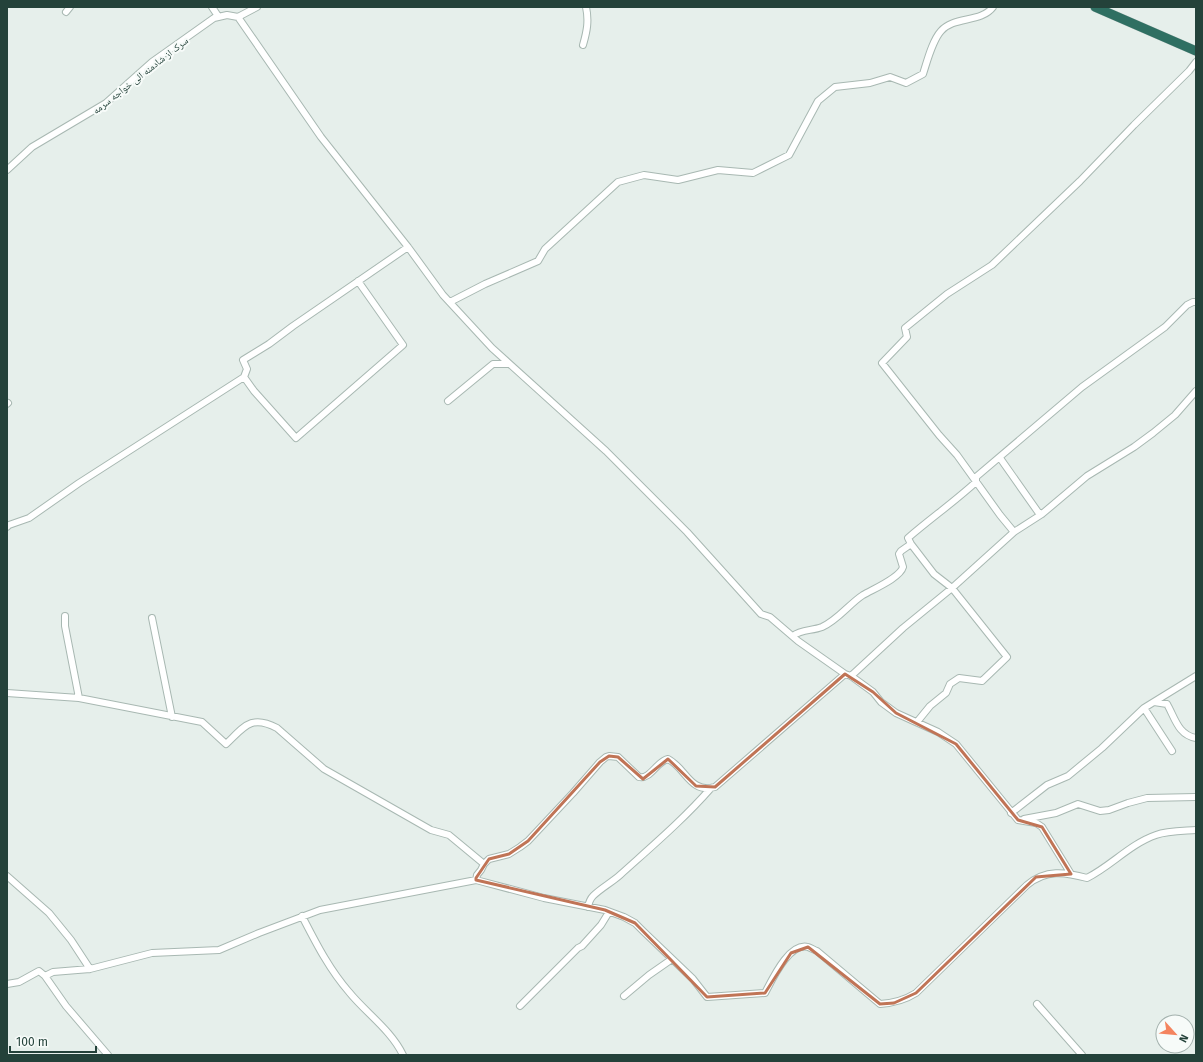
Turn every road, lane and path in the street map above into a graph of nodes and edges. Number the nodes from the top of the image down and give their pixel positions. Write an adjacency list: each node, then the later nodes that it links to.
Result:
1 (212, 7): 6 (street)
2 (257, 7): 7 (street)
3 (586, 7): 8 (street)
4 (993, 7): 14 (street)
5 (1095, 7): 9 (highway)
6 (218, 16): 7 (street); 11 (street, سرک از شادمنه الی خواجه سرمه)
7 (238, 17): 12 (street)
8 (583, 45)
9 (1196, 51)
10 (1196, 62): 21 (street)
11 (7, 170)
12 (408, 246): 13 (street); 14 (street)
13 (358, 281): 17 (street); 17 (street)
14 (450, 302): 16 (street)
15 (1196, 302): 20 (street)
16 (509, 364): 19 (street); 29 (street)
17 (244, 377): 23 (street)
18 (1196, 391): 22 (street)
19 (448, 401)
20 (1000, 458): 21 (street); 22 (street)
21 (976, 482): 24 (street); 25 (street)
22 (1042, 514): 24 (street)
23 (8, 524)
24 (1014, 532): 26 (street)
25 (910, 544): 26 (street); 29 (street)
26 (952, 588): 30 (street); 37 (street)
27 (65, 616): 33 (street)
28 (152, 618): 36 (street)
29 (793, 636): 30 (street)
30 (848, 675): 37 (street); 40 (street)
31 (1196, 676): 34 (street)
32 (7, 693): 33 (street)
33 (79, 698): 36 (street)
34 (1154, 702): 35 (street); 38 (street)
35 (1144, 708): 39 (street); 42 (street)
36 (172, 717): 45 (street)
37 (916, 722): 42 (street)
38 (1196, 738)
39 (1172, 751)
40 (710, 788): 45 (street); 49 (street)
41 (1196, 797): 43 (street)
42 (1012, 813): 43 (street)
43 (1018, 820): 46 (street)
44 (1196, 830): 46 (street)
45 (484, 864): 48 (street)
46 (1071, 874): 52 (street)
47 (7, 876): 53 (street)
48 (476, 880): 49 (street); 51 (street)
49 (588, 907): 50 (street)
50 (610, 912): 52 (street); 58 (street)
51 (302, 916): 53 (street); 60 (street)
52 (672, 958): 56 (street)
53 (90, 969): 54 (street)
54 (45, 976): 55 (street); 59 (street)
55 (7, 984)
56 (624, 996)
57 (1037, 1004): 61 (street)
58 (520, 1006)
59 (108, 1055)
60 (403, 1055)
61 (1082, 1055)

